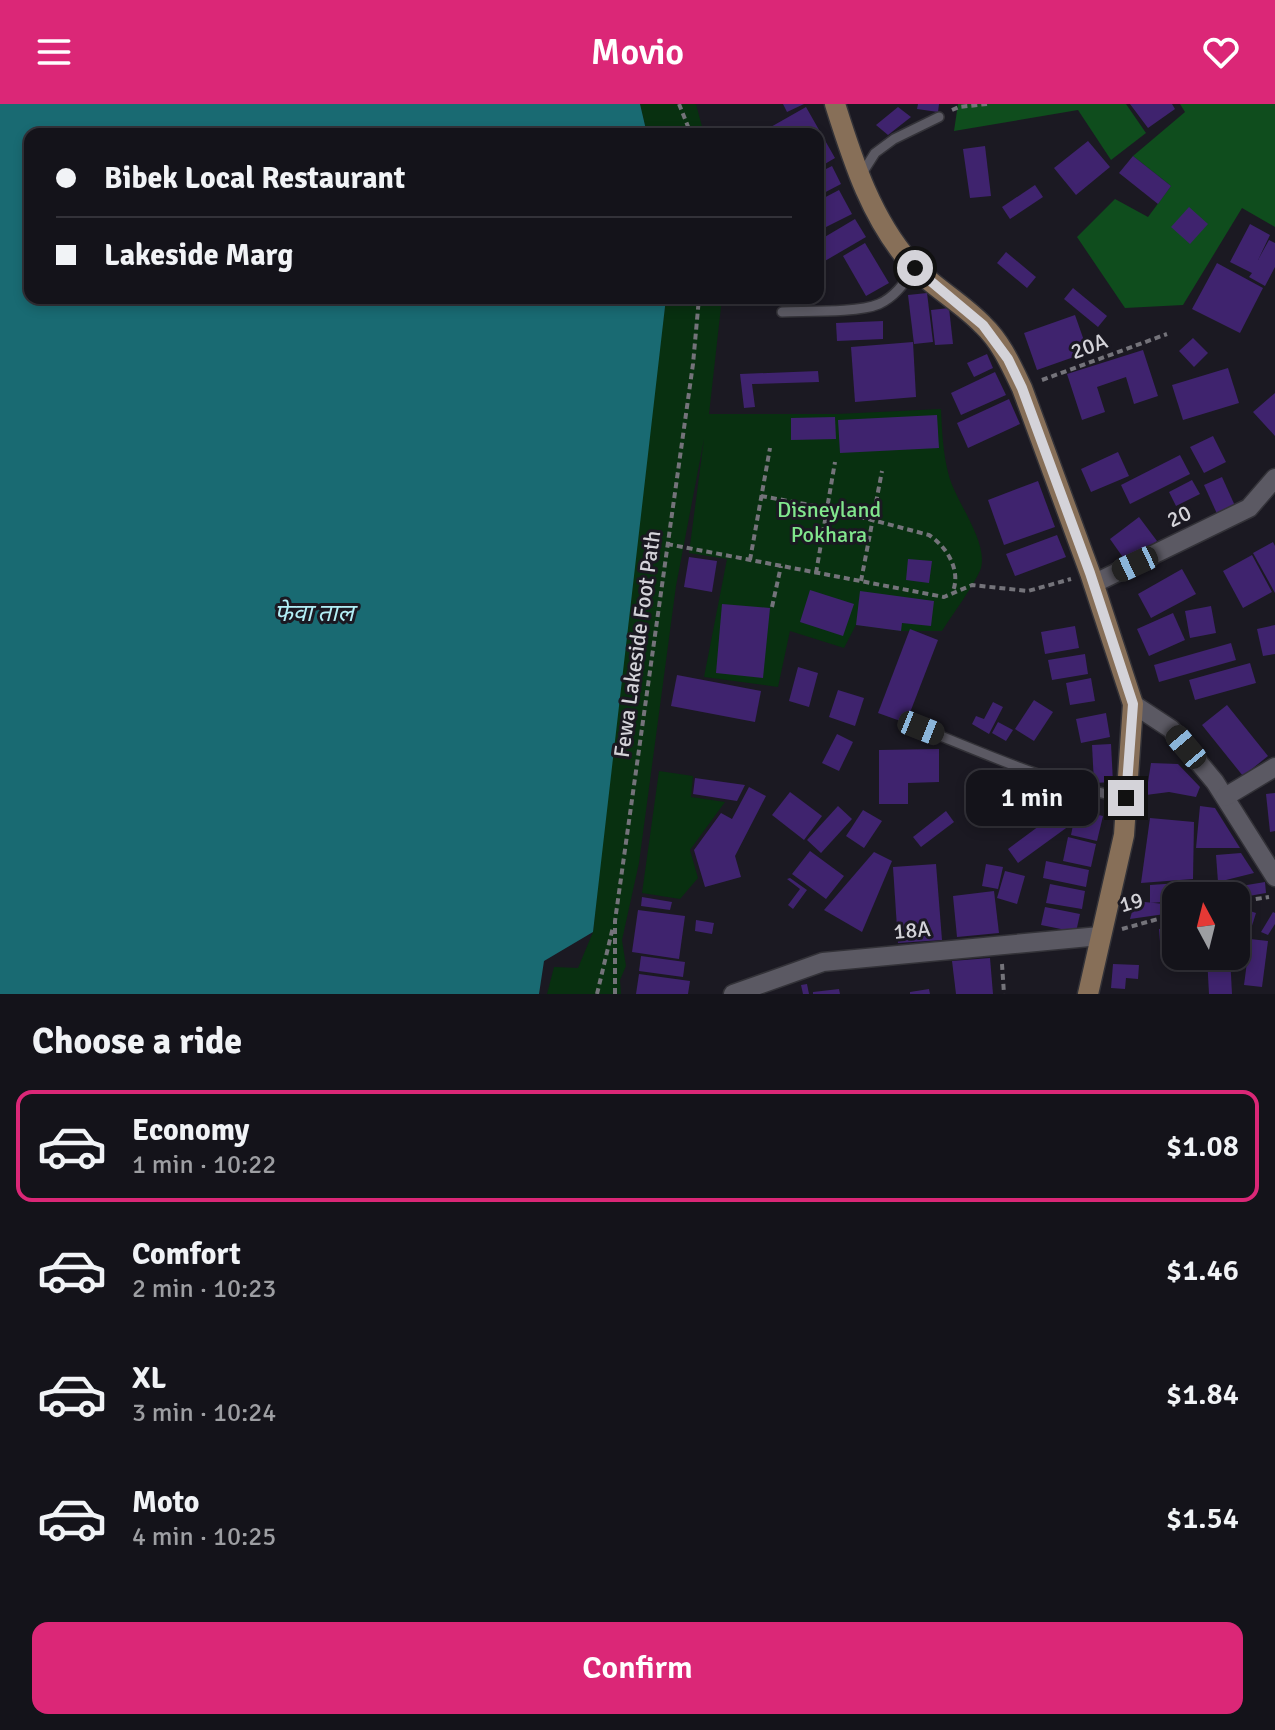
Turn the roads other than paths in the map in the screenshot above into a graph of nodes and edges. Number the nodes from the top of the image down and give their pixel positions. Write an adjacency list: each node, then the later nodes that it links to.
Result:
1 (836, 104): 3 (main road)
2 (939, 117): 3 (lane)
3 (859, 178): 4 (main road)
4 (915, 268): 5 (lane); 7 (main road)
5 (782, 312)
6 (1275, 478): 7 (street, 20 / 20)
7 (1092, 578): 8 (main road)
8 (1133, 704): 11 (street); 12 (main road)
9 (921, 728): 12 (lane)
10 (1275, 767): 11 (street)
11 (1225, 797): 13 (street)
12 (1126, 798): 14 (main road)
13 (1275, 877)
14 (1100, 936): 15 (street, 18A); 16 (main road)
15 (733, 994)
16 (1088, 994)

